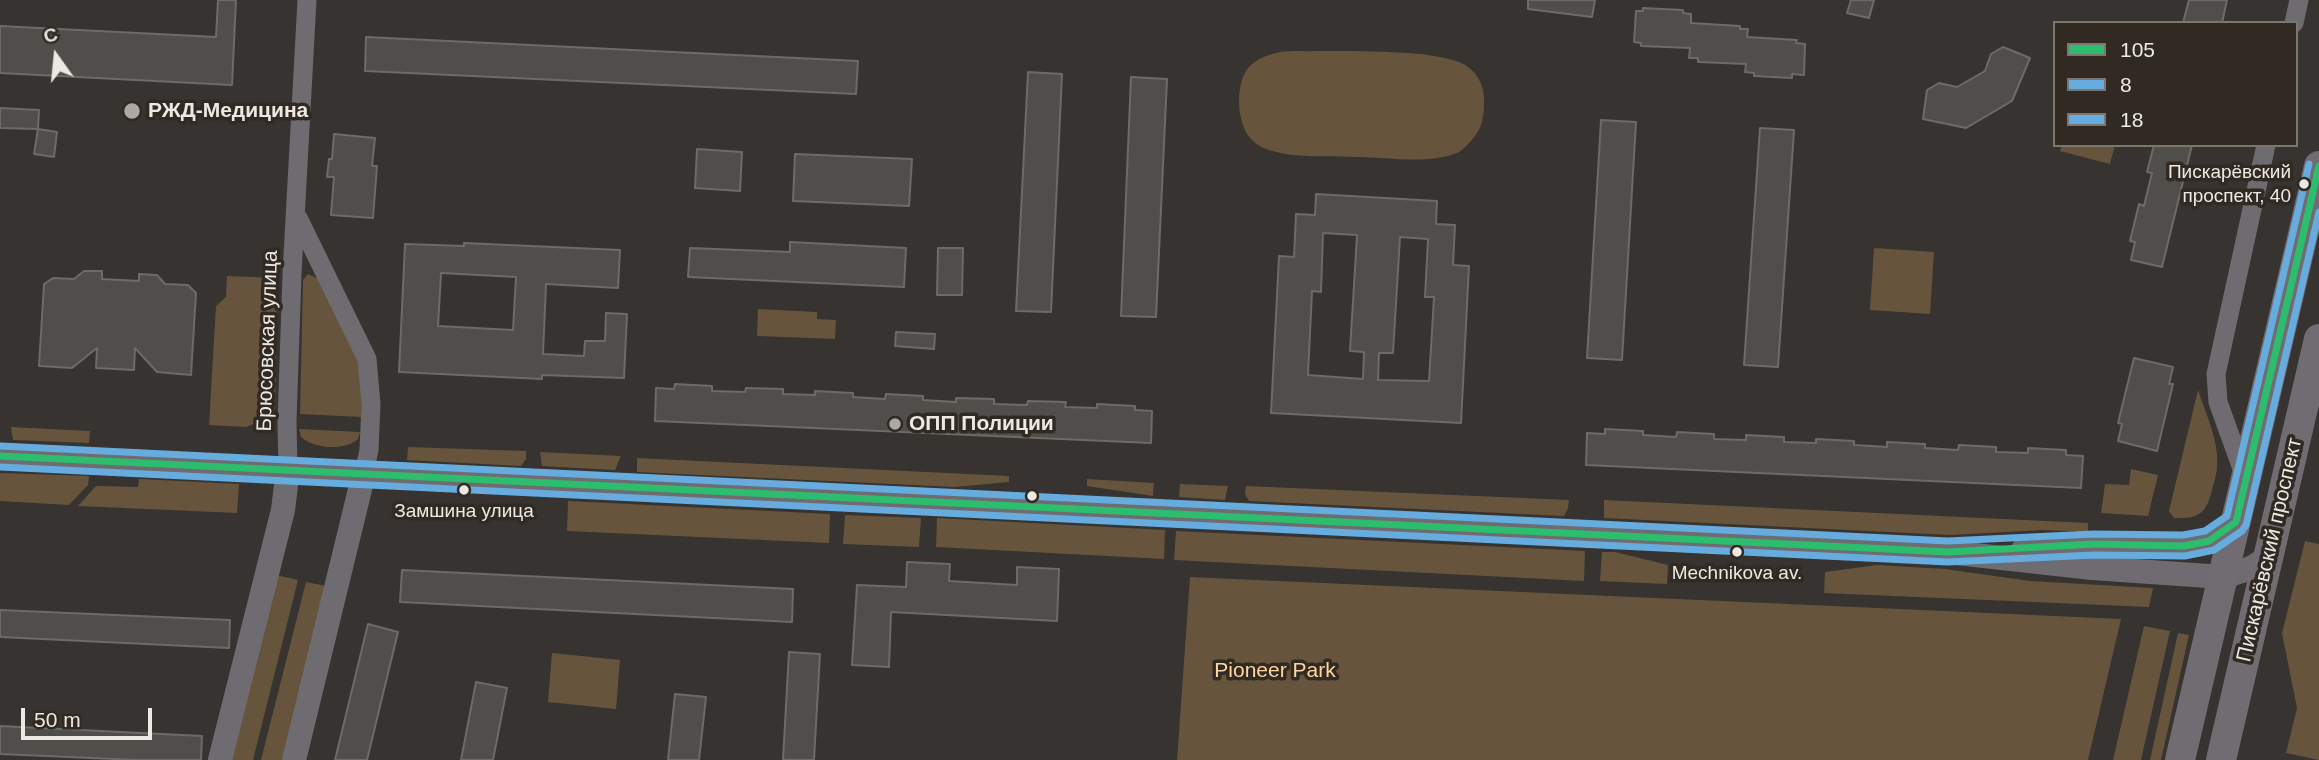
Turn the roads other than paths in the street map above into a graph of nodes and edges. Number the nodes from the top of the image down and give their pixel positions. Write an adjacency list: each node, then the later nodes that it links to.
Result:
1 (307, 0): 6 (street, Брюсовская улица)
2 (2299, 0): 3 (street)
3 (2294, 21)
4 (2266, 147): 11 (street)
5 (2319, 166): 11 (main road, Пискарёвский проспект)
6 (296, 214): 9 (street, Брюсовская улица); 10 (street, Брюсовская улица)
7 (2319, 339): 14 (main road, Пискарёвский проспект)
8 (0, 456): 9 (street)
9 (288, 469): 10 (street); 16 (street)
10 (364, 473): 13 (street); 17 (street)
11 (2246, 480): 12 (main road, Пискарёвский проспект)
12 (2236, 522): 13 (street); 15 (main road, Пискарёвский проспект)
13 (1948, 551): 15 (street)
14 (2268, 557): 15 (street); 19 (main road, Пискарёвский проспект)
15 (2223, 577): 18 (main road, Пискарёвский проспект)
16 (220, 760)
17 (293, 760)
18 (2180, 760)
19 (2221, 760)

